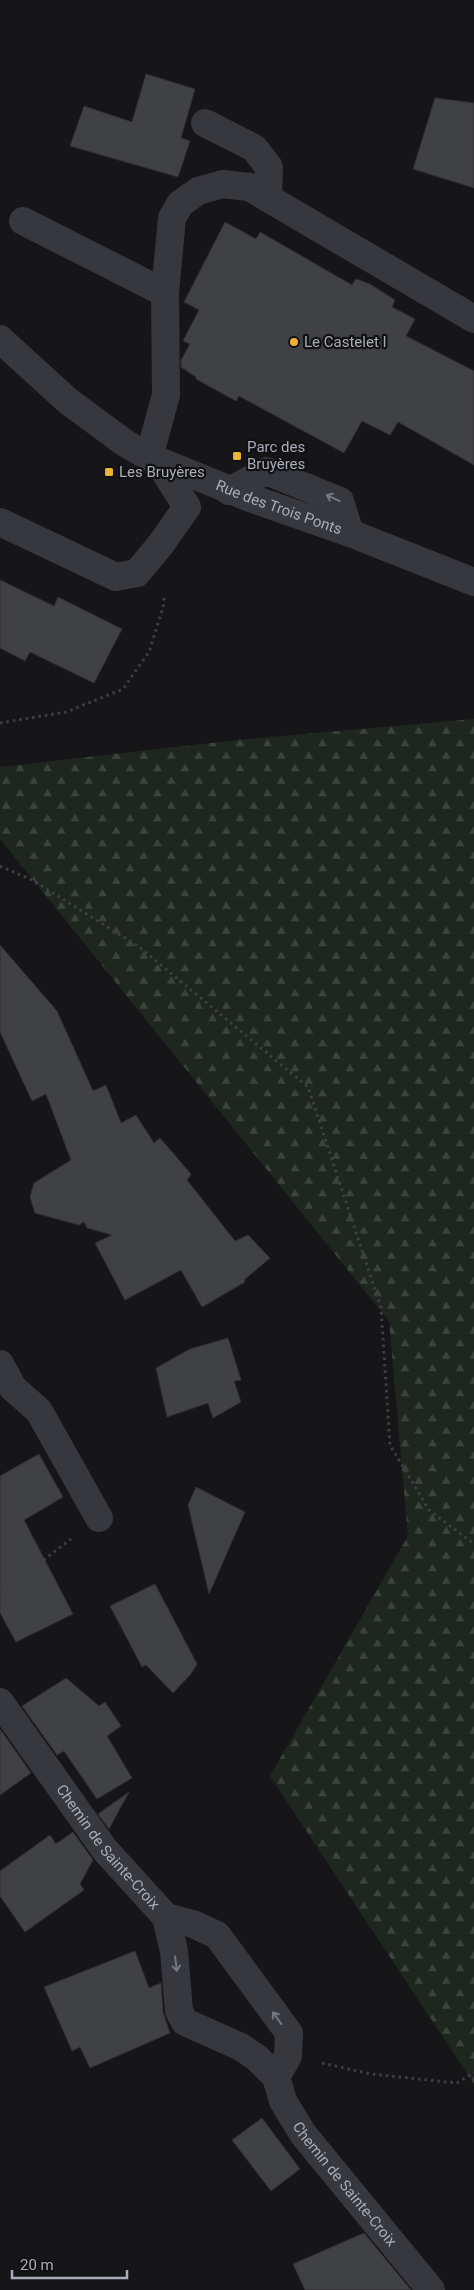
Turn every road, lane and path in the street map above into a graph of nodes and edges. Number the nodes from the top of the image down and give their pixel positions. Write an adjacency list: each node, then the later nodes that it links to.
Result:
1 (205, 123): 2 (street)
2 (268, 198): 4 (street); 5 (street)
3 (23, 221): 4 (street)
4 (165, 293): 7 (street)
5 (474, 319)
6 (0, 339): 7 (street, Rue des Trois Ponts)
7 (153, 459): 9 (street); 10 (street, Rue des Trois Ponts)
8 (0, 522): 9 (street)
9 (151, 556): 11 (path)
10 (474, 582)
11 (0, 723)
12 (0, 866): 15 (path)
13 (0, 1364): 14 (street)
14 (99, 1518): 16 (path)
15 (474, 1544)
16 (0, 1588)
17 (0, 1702): 18 (street, Chemin de Sainte-Croix)
18 (166, 1917): 19 (street, one-way to 18); 19 (street, Chemin de Sainte-Croix, one-way to 19)
19 (282, 2067): 20 (path); 21 (street, Chemin de Sainte-Croix)
20 (474, 2073)
21 (431, 2290)

